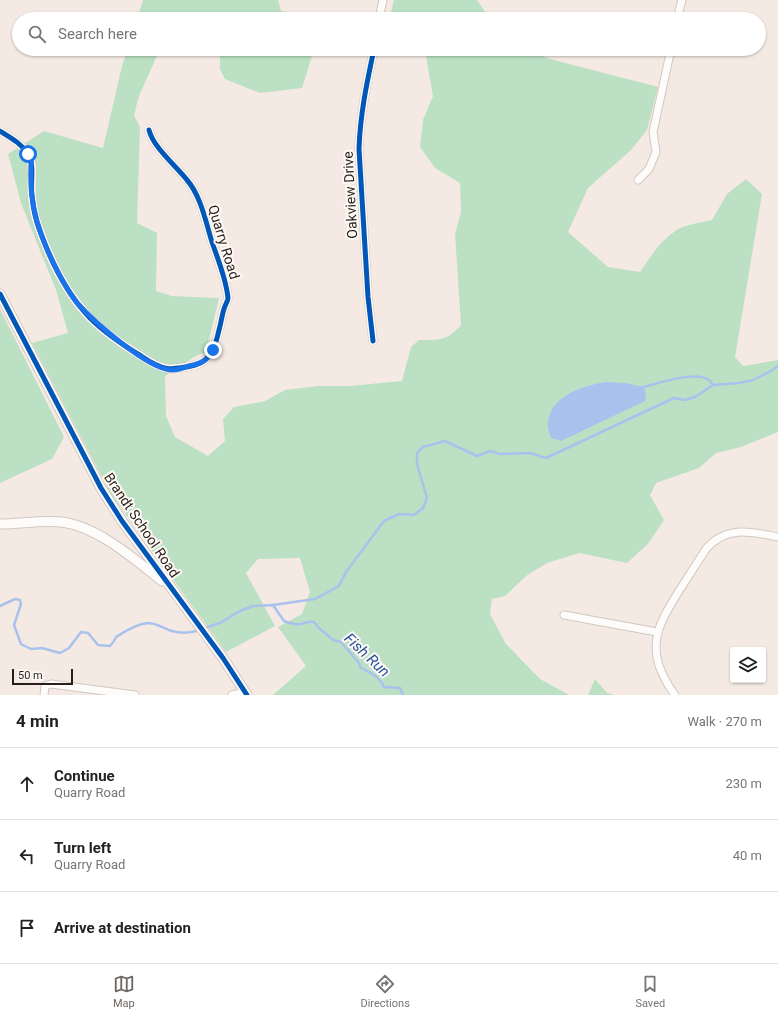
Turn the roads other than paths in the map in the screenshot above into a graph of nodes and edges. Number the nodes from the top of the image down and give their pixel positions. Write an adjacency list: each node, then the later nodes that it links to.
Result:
1 (383, 0): 3 (street)
2 (682, 0): 4 (street)
3 (380, 12)
4 (679, 12)
5 (373, 56): 11 (street, Oakview Drive)
6 (669, 56): 9 (street)
7 (149, 130): 8 (street, Quarry Road)
8 (0, 131)
9 (638, 180)
10 (0, 294): 14 (street, Brandt School Road)
11 (373, 341)
12 (0, 524): 14 (street)
13 (778, 537): 16 (street)
14 (170, 588): 17 (street, Brandt School Road)
15 (564, 615): 16 (street)
16 (658, 632): 21 (street)
17 (247, 694): 20 (street)
18 (44, 695): 19 (street)
19 (135, 695)
20 (232, 695)
21 (675, 695)

